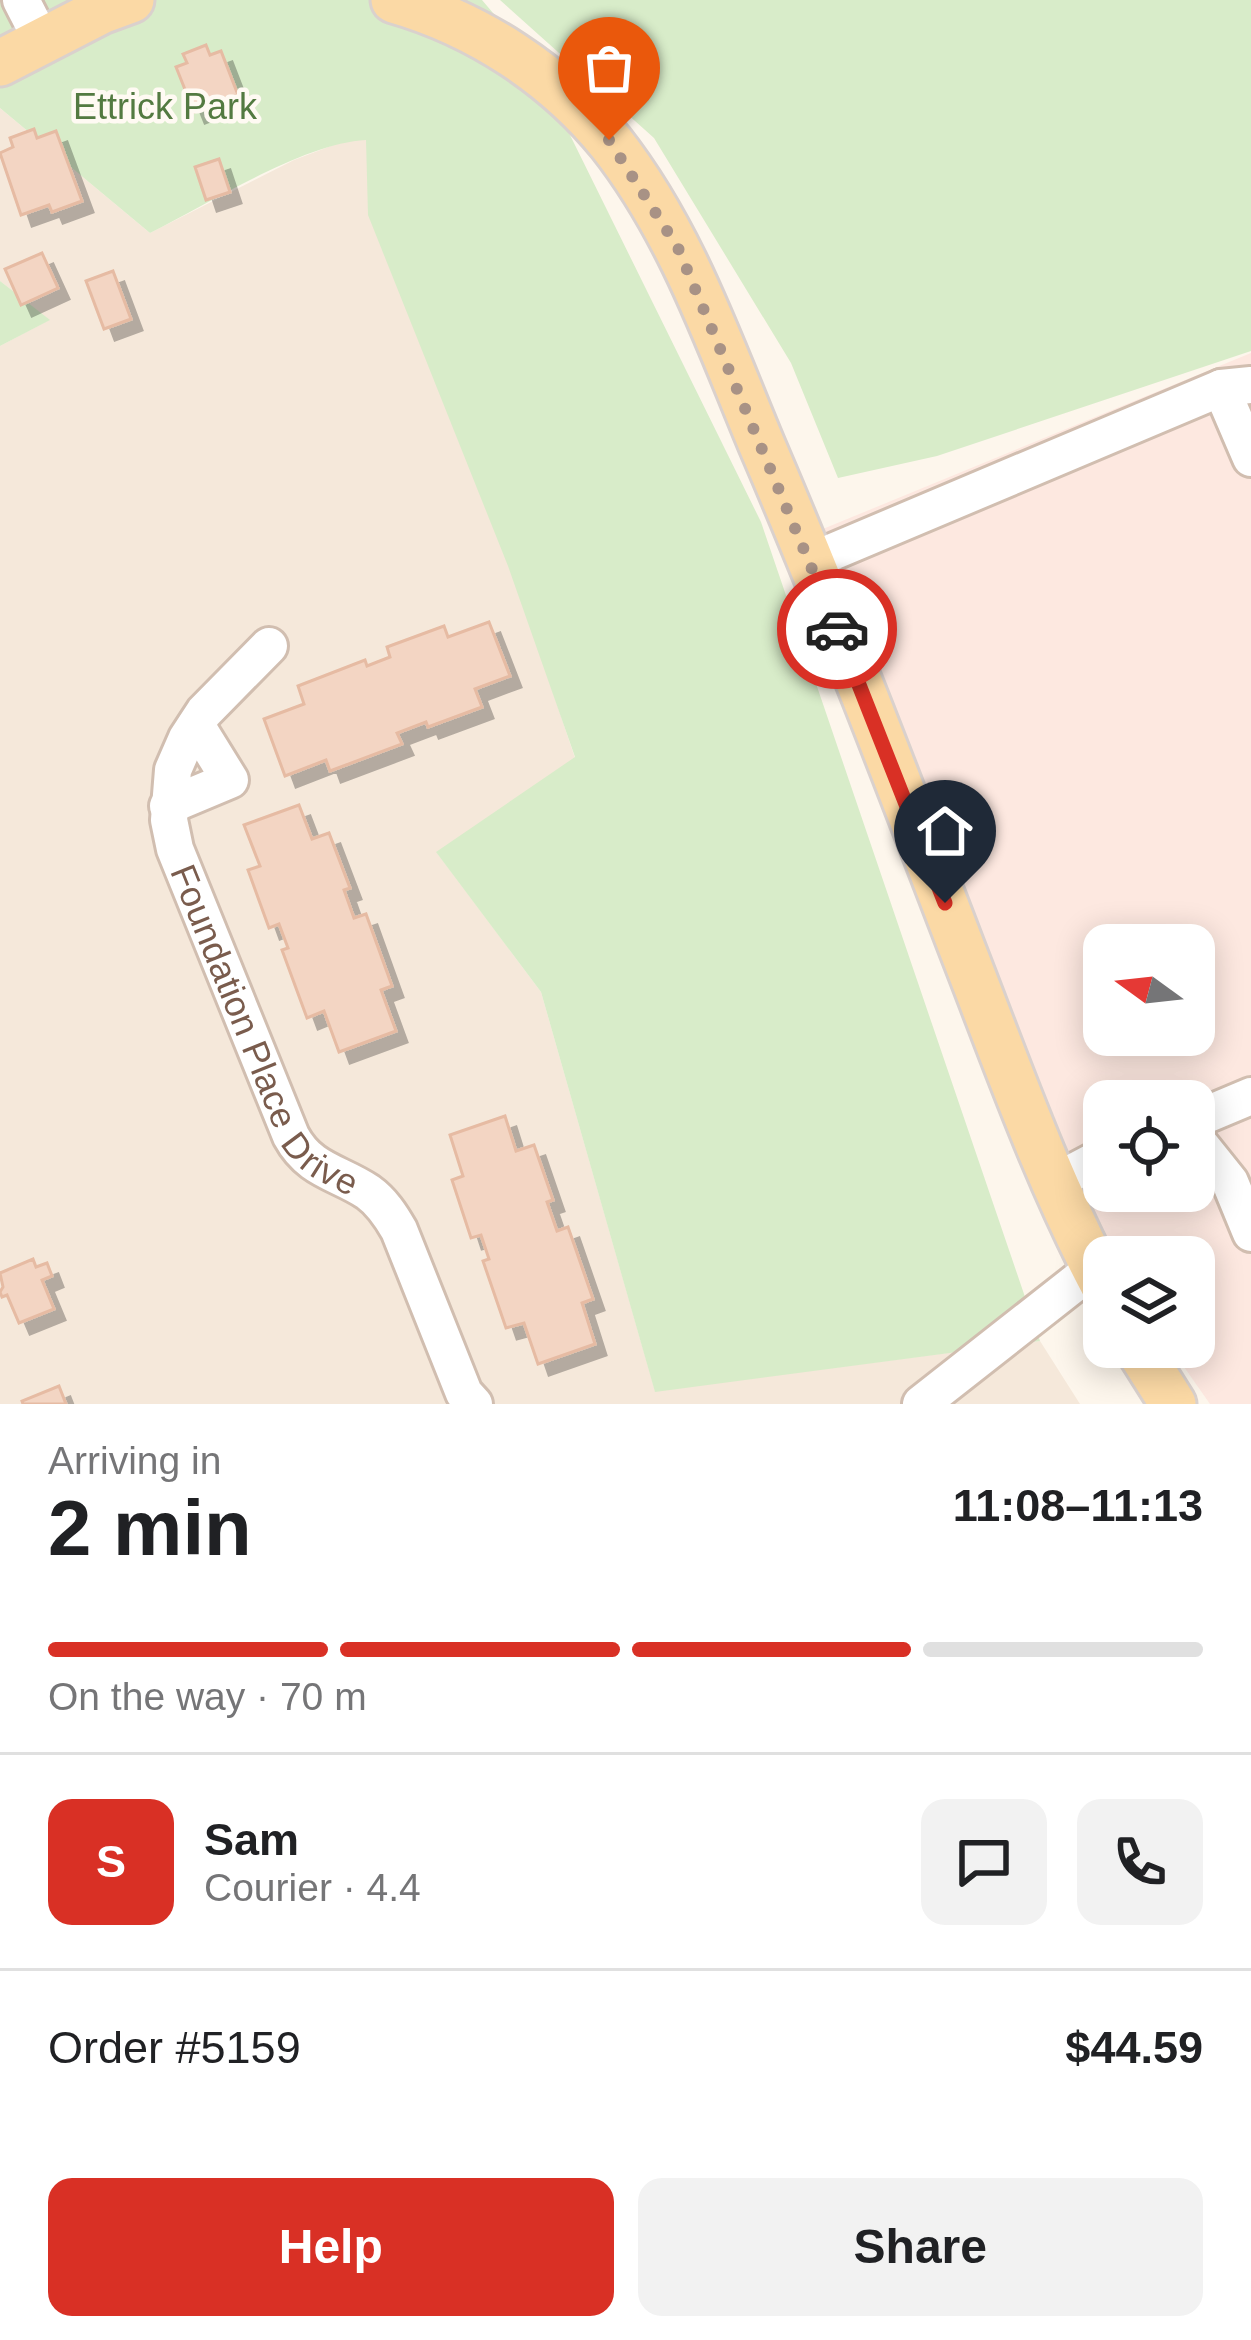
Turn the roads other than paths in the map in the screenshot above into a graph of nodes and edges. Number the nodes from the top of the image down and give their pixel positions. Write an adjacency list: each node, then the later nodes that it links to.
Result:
1 (21, 0): 4 (street)
2 (130, 0): 4 (main road)
3 (394, 0): 8 (main road)
4 (43, 41): 5 (main road)
5 (0, 63)
6 (1236, 387): 7 (street); 8 (street)
7 (1251, 458)
8 (811, 561): 16 (main road)
9 (268, 646): 10 (street, Foundation Place Drive)
10 (196, 725): 11 (street, Foundation Place Drive); 11 (street)
11 (168, 806): 21 (street, Foundation Place Drive)
12 (1251, 1096): 13 (street)
13 (1215, 1111)
14 (1215, 1163): 17 (street)
15 (1083, 1167): 16 (street)
16 (1055, 1182): 18 (main road)
17 (1251, 1233)
18 (1083, 1242)
19 (1083, 1288): 22 (street)
20 (1150, 1368): 23 (main road)
21 (474, 1404)
22 (921, 1404)
23 (1173, 1404)

